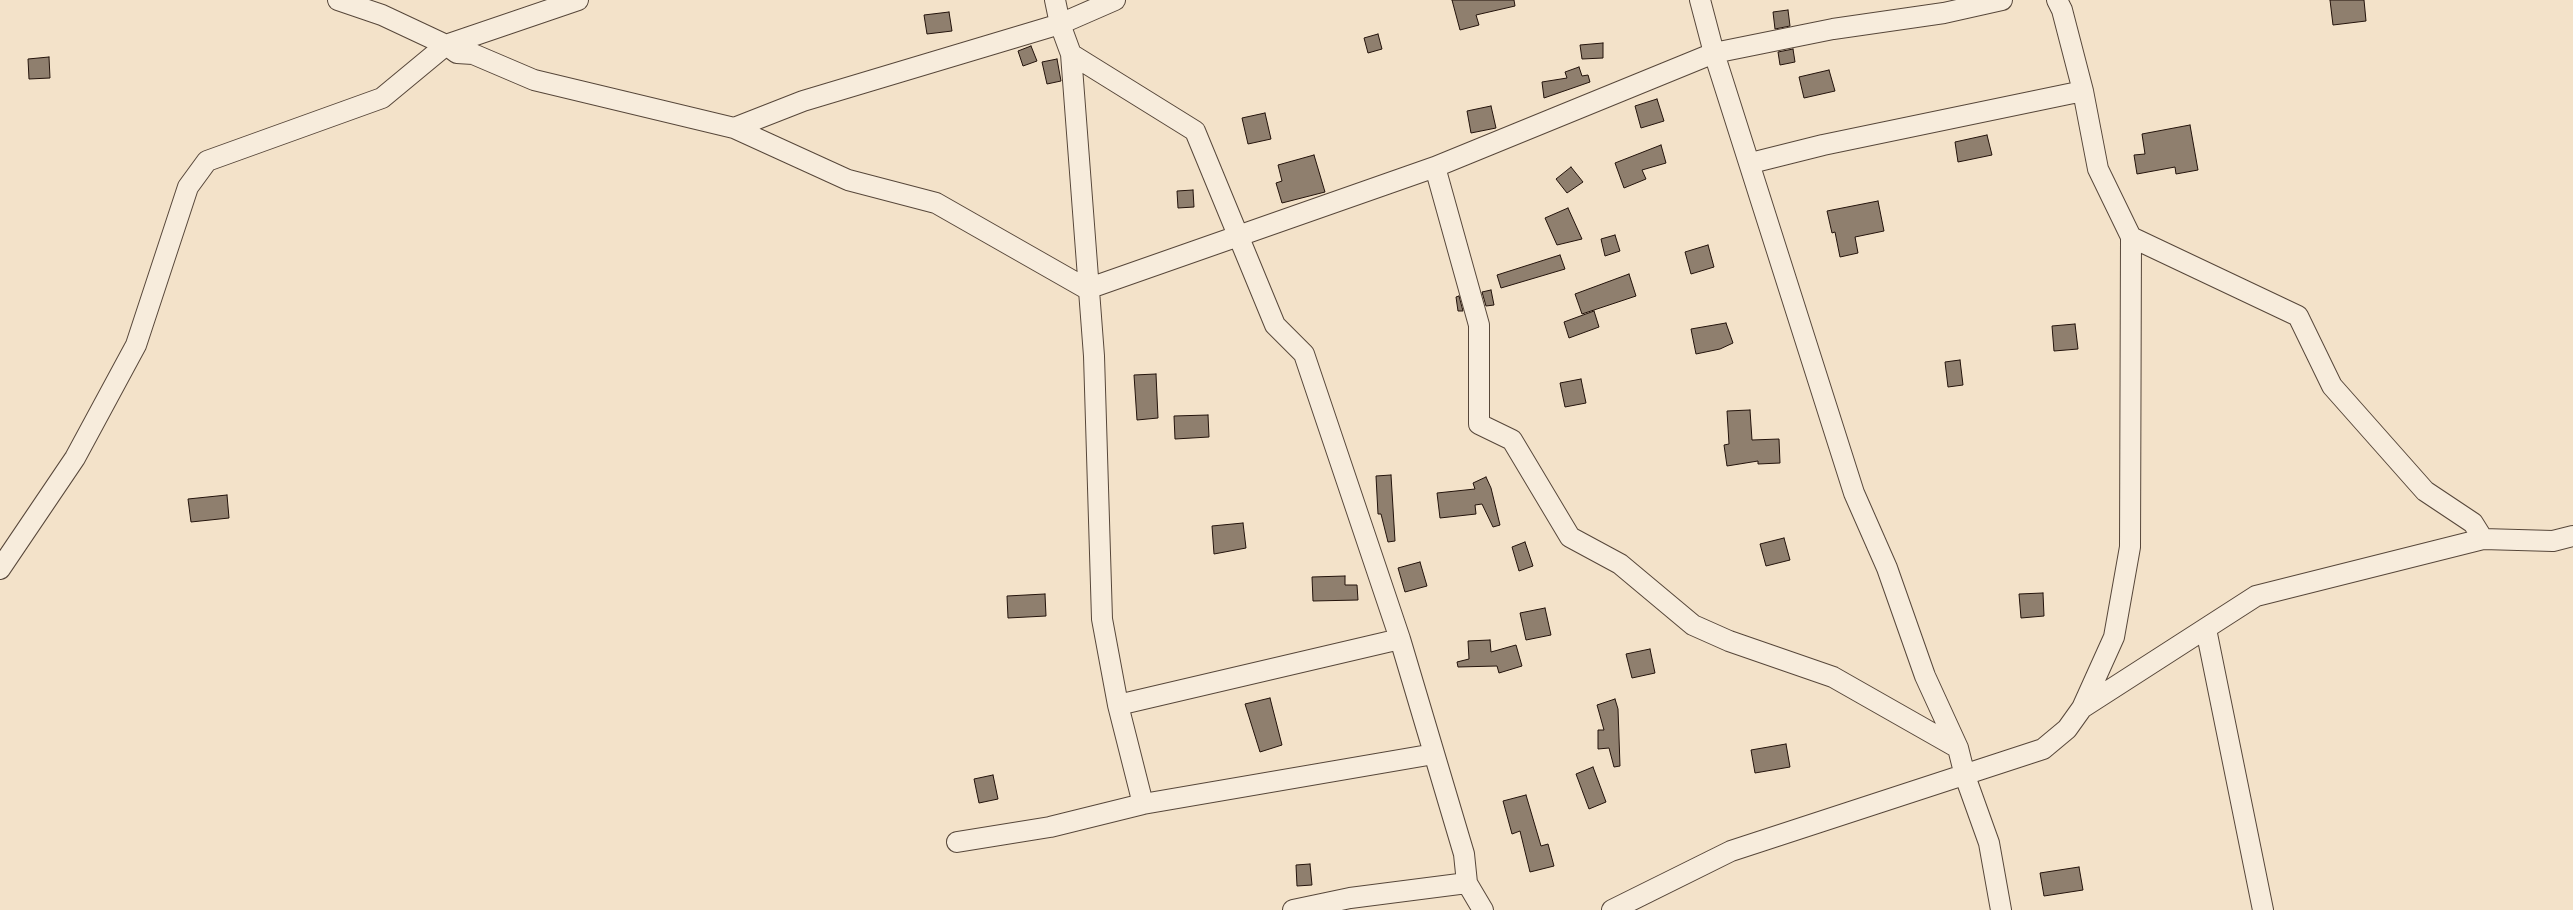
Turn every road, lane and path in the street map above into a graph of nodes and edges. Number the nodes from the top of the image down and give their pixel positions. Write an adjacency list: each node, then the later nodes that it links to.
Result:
1 (338, 0): 9 (street)
2 (578, 0): 9 (street)
3 (1055, 0): 8 (street)
4 (1115, 0): 8 (street)
5 (1700, 0): 10 (street)
6 (2002, 0): 10 (street)
7 (2057, 0): 12 (street)
8 (1060, 24): 11 (street); 13 (street)
9 (446, 45): 13 (street); 21 (street)
10 (1714, 53): 14 (street); 15 (street)
11 (1071, 54): 16 (street); 18 (street)
12 (2083, 91): 14 (street); 17 (street)
13 (734, 128): 18 (street)
14 (1751, 163): 26 (street)
15 (1436, 168): 16 (street); 26 (street)
16 (1238, 236): 18 (street); 23 (street)
17 (2131, 237): 20 (street); 25 (street)
18 (1088, 289): 24 (street)
19 (2573, 536): 20 (street)
20 (2483, 539): 22 (street)
21 (0, 569)
22 (2206, 629): 25 (street); 36 (street)
23 (1400, 639): 24 (street); 27 (street)
24 (1118, 705): 29 (street)
25 (2082, 708): 28 (street)
26 (1958, 748): 28 (street)
27 (1434, 754): 29 (street); 31 (street)
28 (1965, 776): 34 (street); 35 (street)
29 (1143, 804): 30 (street)
30 (957, 842)
31 (1468, 883): 32 (street); 33 (street)
32 (1293, 910)
33 (1483, 910)
34 (1612, 910)
35 (2001, 910)
36 (2263, 910)

